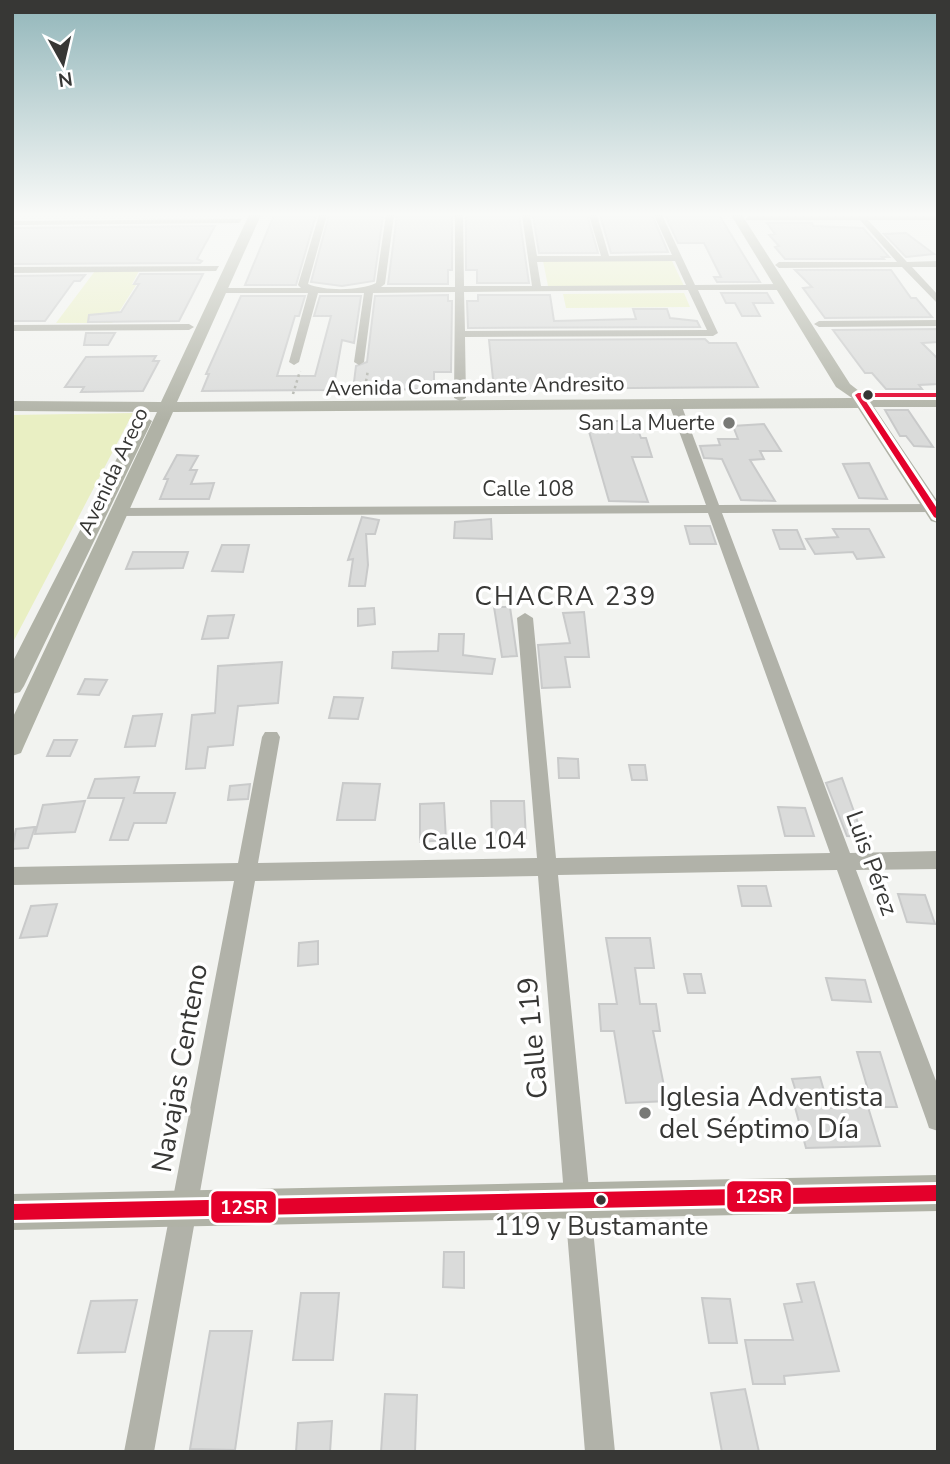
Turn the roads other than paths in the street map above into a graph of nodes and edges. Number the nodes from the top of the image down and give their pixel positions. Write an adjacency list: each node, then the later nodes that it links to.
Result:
1 (209, 283): 21 (main road, Avenida Areco)
2 (224, 283): 17 (main road, Avenida Areco)
3 (303, 283): 15 (street)
4 (380, 283): 16 (street)
5 (460, 283): 13 (street)
6 (536, 283): 14 (street)
7 (690, 283): 12 (street)
8 (780, 283): 11 (main road)
9 (791, 283): 20 (main road)
10 (922, 283): 18 (street)
11 (782, 287): 12 (street); 28 (main road)
12 (692, 288): 14 (street); 23 (street)
13 (460, 289): 14 (street); 16 (street); 23 (street)
14 (537, 289)
15 (314, 290): 16 (street); 17 (street); 24 (street)
16 (369, 290): 25 (street)
17 (221, 291): 30 (main road, Avenida Areco)
18 (938, 301)
19 (938, 323): 20 (street)
20 (819, 324): 28 (main road)
21 (188, 327): 22 (street); 30 (main road, Avenida Areco)
22 (12, 328)
23 (460, 334): 27 (street)
24 (294, 362)
25 (359, 362)
26 (938, 395): 28 (main road, Avenida Comandante Andresito)
27 (460, 398): 28 (main road, Avenida Comandante Andresito); 30 (main road, Avenida Comandante Andresito)
28 (860, 399): 29 (main road, Avenida Comandante Andresito); 32 (main road, Avenida Comandante Andresito); 34 (main road)
29 (938, 402)
30 (161, 403): 31 (main road, Avenida Comandante Andresito); 32 (main road, Avenida Comandante Andresito); 35 (main road, Avenida Areco); 37 (main road, Avenida Areco)
31 (12, 404)
32 (676, 404): 33 (street)
33 (715, 509): 34 (street, Calle 108); 35 (street, Calle 108); 41 (street, Luis Pérez)
34 (936, 511)
35 (119, 512): 39 (main road, Avenida Areco)
36 (526, 618): 42 (street, Calle 119)
37 (12, 686)
38 (271, 737): 43 (street, Navajas Centeno)
39 (12, 746)
40 (938, 860): 41 (street, Calle 104)
41 (844, 861): 42 (street, Calle 104); 45 (street, Luis Pérez)
42 (548, 866): 43 (street, Calle 104); 47 (street, Calle 119)
43 (246, 873): 44 (street, Calle 104); 48 (street, Navajas Centeno)
44 (12, 876)
45 (938, 1119)
46 (938, 1193): 47 (main road)
47 (578, 1200): 48 (main road); 51 (street, Calle 119)
48 (184, 1208): 49 (main road); 50 (street, Navajas Centeno)
49 (12, 1212)
50 (139, 1452)
51 (600, 1452)

